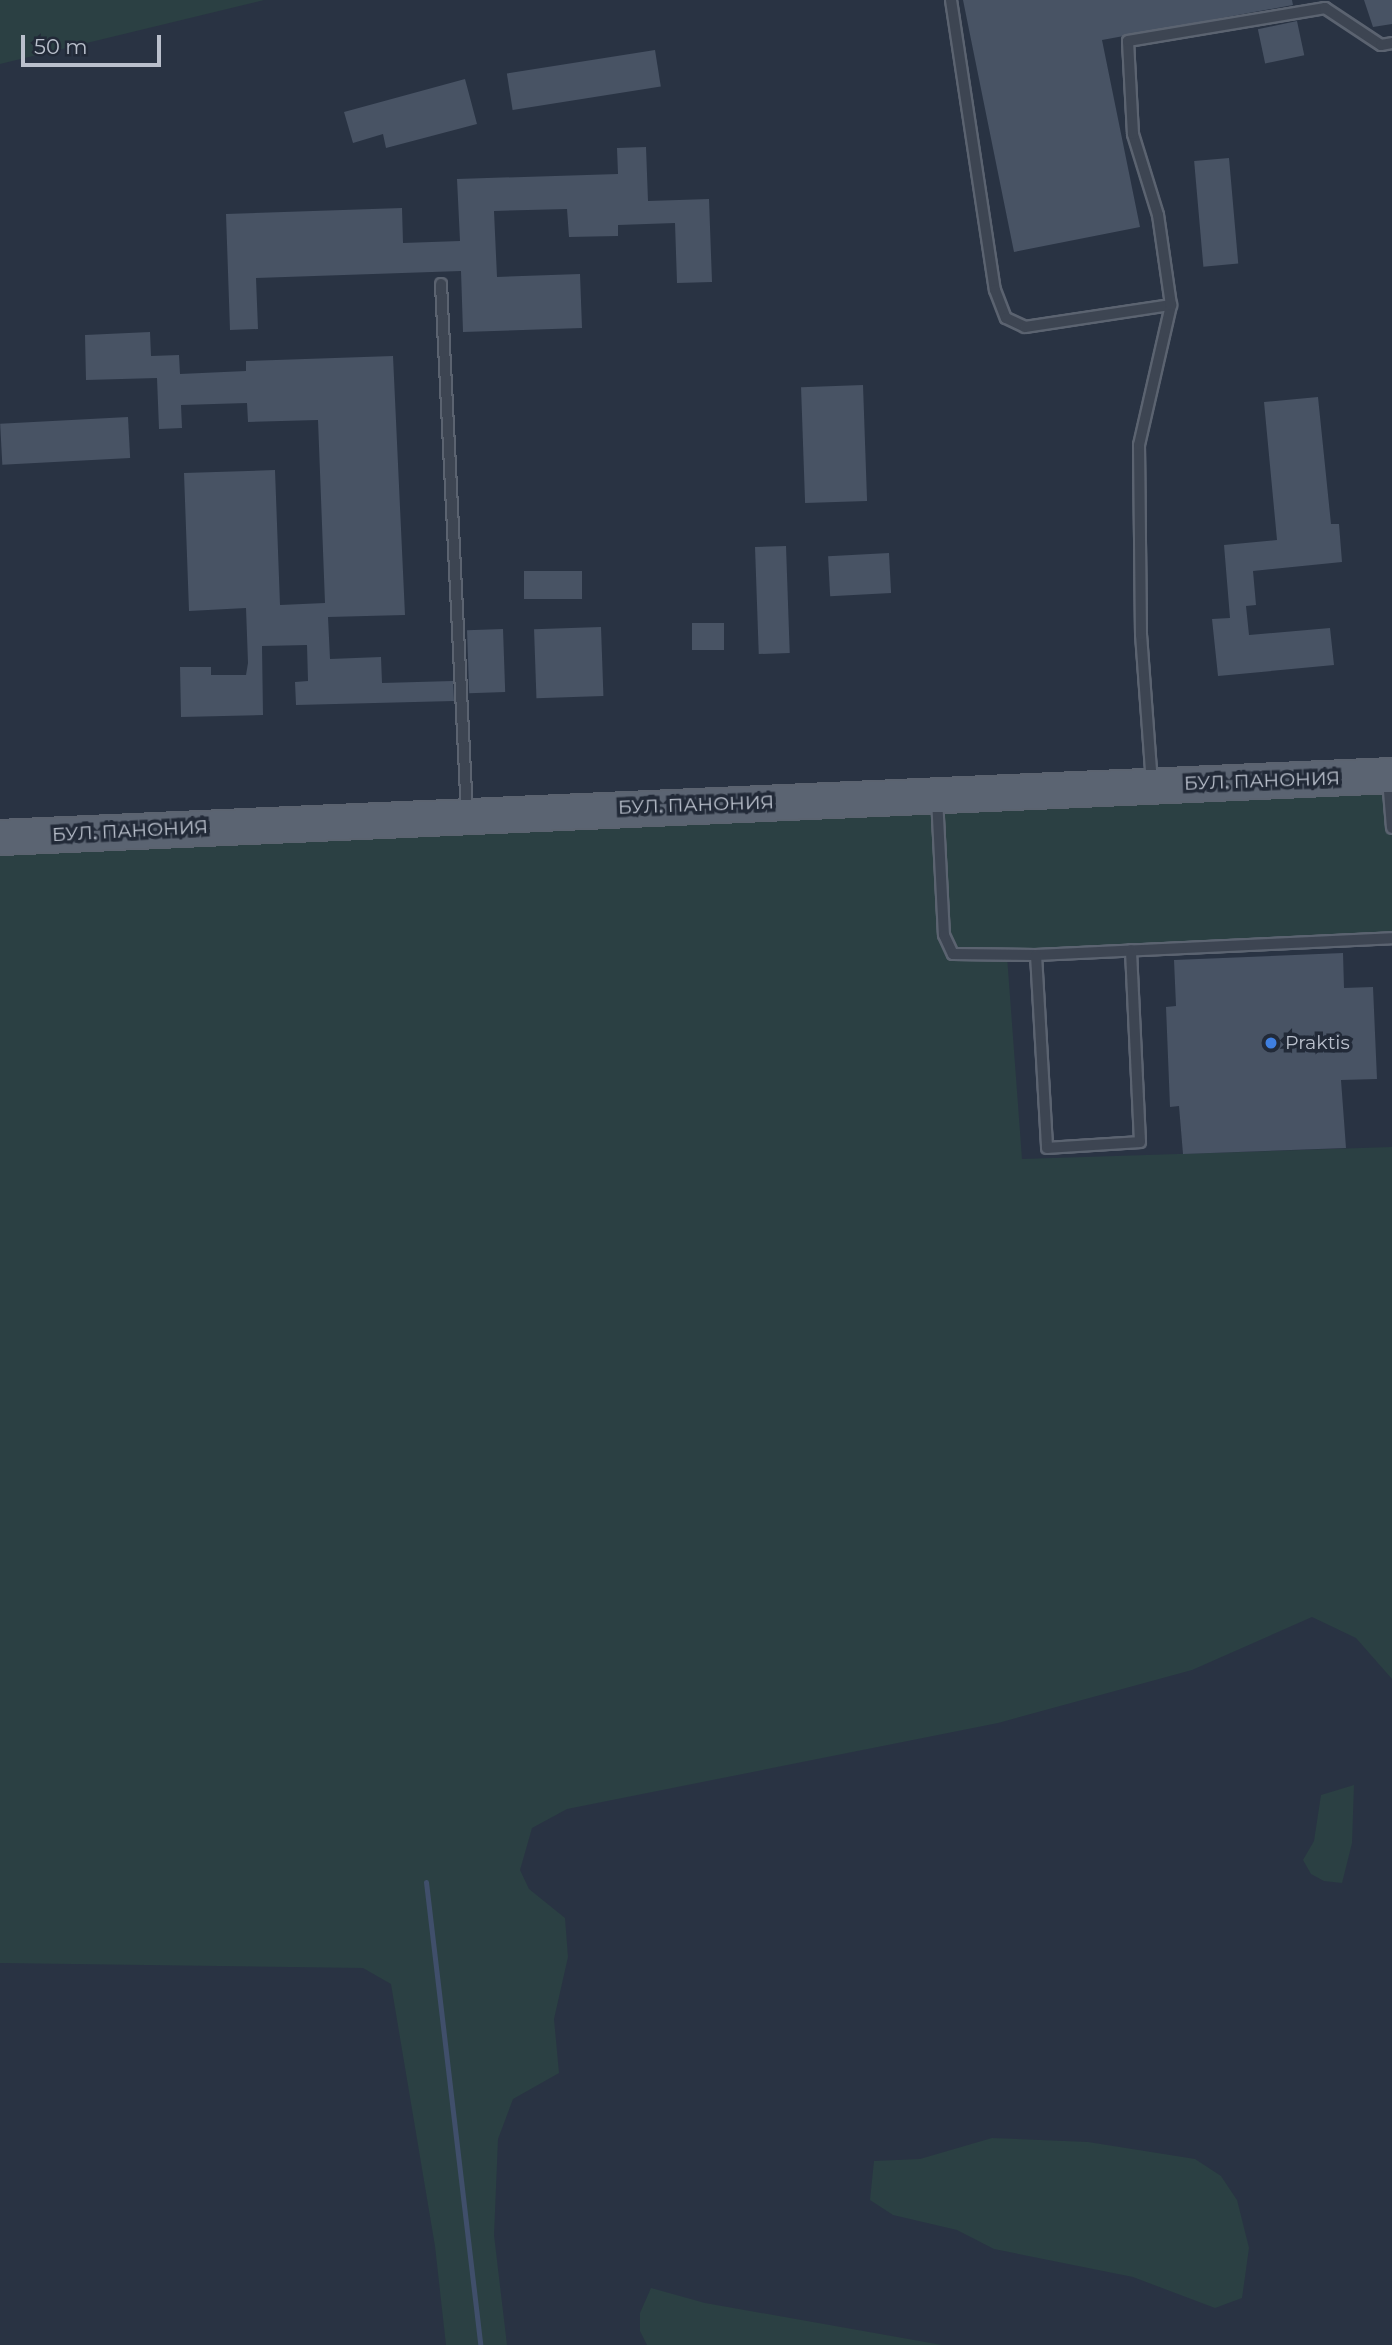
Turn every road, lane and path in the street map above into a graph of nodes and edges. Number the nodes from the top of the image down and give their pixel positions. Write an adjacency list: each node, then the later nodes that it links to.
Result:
1 (951, 0): 4 (lane)
2 (1392, 43): 4 (lane)
3 (441, 284): 8 (lane)
4 (1171, 305): 6 (lane)
5 (1390, 775): 6 (main road, БУЛ. ПАНОНИЯ); 9 (lane)
6 (1153, 786): 7 (main road, БУЛ. ПАНОНИЯ)
7 (937, 795): 8 (main road, БУЛ. ПАНОНИЯ); 13 (lane)
8 (467, 815): 10 (main road, БУЛ. ПАНОНИЯ)
9 (1392, 828)
10 (0, 837)
11 (1392, 937): 12 (lane)
12 (1131, 950): 13 (lane); 13 (lane)
13 (1036, 955)

